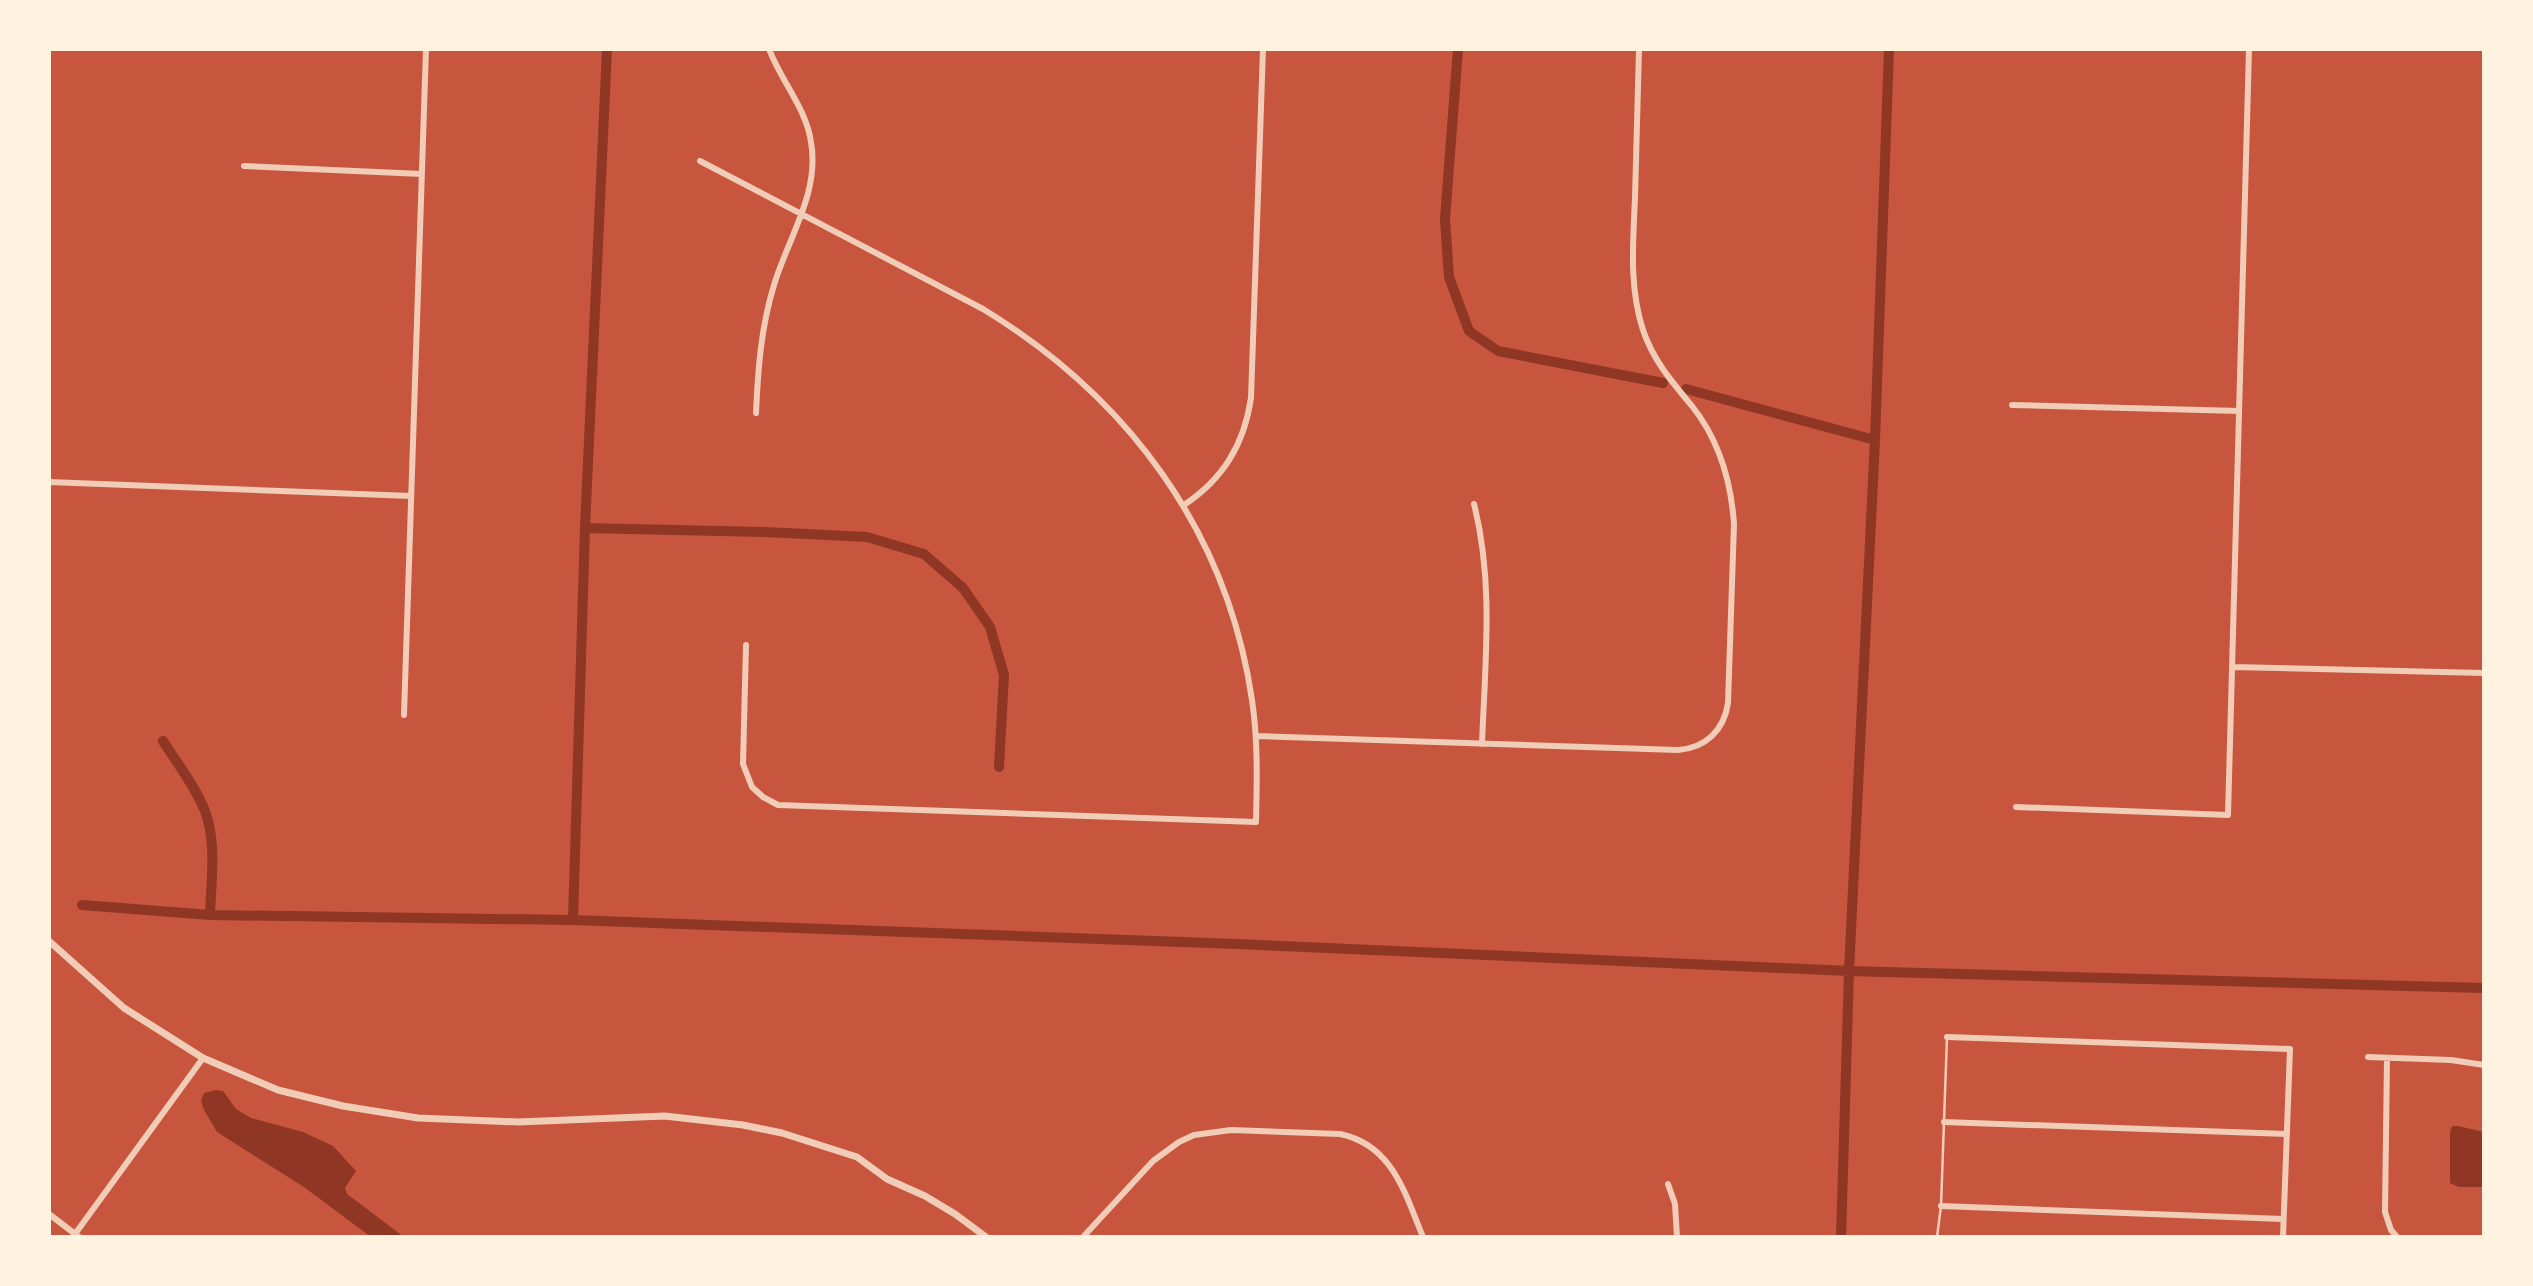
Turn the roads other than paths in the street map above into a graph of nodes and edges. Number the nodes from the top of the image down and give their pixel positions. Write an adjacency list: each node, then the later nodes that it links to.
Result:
1 (426, 49): 8 (street)
2 (769, 49): 9 (street)
3 (1263, 49): 16 (street)
4 (1639, 49): 22 (street)
5 (2249, 49): 11 (street)
6 (699, 161): 9 (street)
7 (244, 166): 8 (street)
8 (422, 174): 14 (street)
9 (801, 214): 12 (street); 16 (street)
10 (2012, 405): 11 (street)
11 (2239, 411): 18 (street)
12 (756, 413)
13 (49, 482): 14 (street)
14 (411, 496): 20 (street)
15 (1474, 504): 22 (street)
16 (1184, 505): 21 (street)
17 (746, 645): 21 (street)
18 (2232, 667): 19 (street); 23 (street)
19 (2484, 673)
20 (404, 715)
21 (1256, 736): 22 (street)
22 (1482, 744)
23 (2016, 807)
24 (49, 941): 27 (street)
25 (1947, 1037): 30 (lane); 31 (street)
26 (2368, 1057): 28 (street)
27 (203, 1058): 36 (street); 37 (street)
28 (2388, 1058): 29 (street); 43 (street)
29 (2484, 1065)
30 (1944, 1122): 31 (street); 33 (lane)
31 (2287, 1134): 35 (street)
32 (1668, 1184): 40 (street)
33 (1941, 1206): 35 (street); 41 (lane)
34 (49, 1214): 36 (street)
35 (2283, 1219): 42 (street)
36 (77, 1235)
37 (986, 1237)
38 (1083, 1237): 39 (street)
39 (1423, 1237)
40 (1677, 1237)
41 (1937, 1237)
42 (2283, 1237)
43 (2397, 1237)

